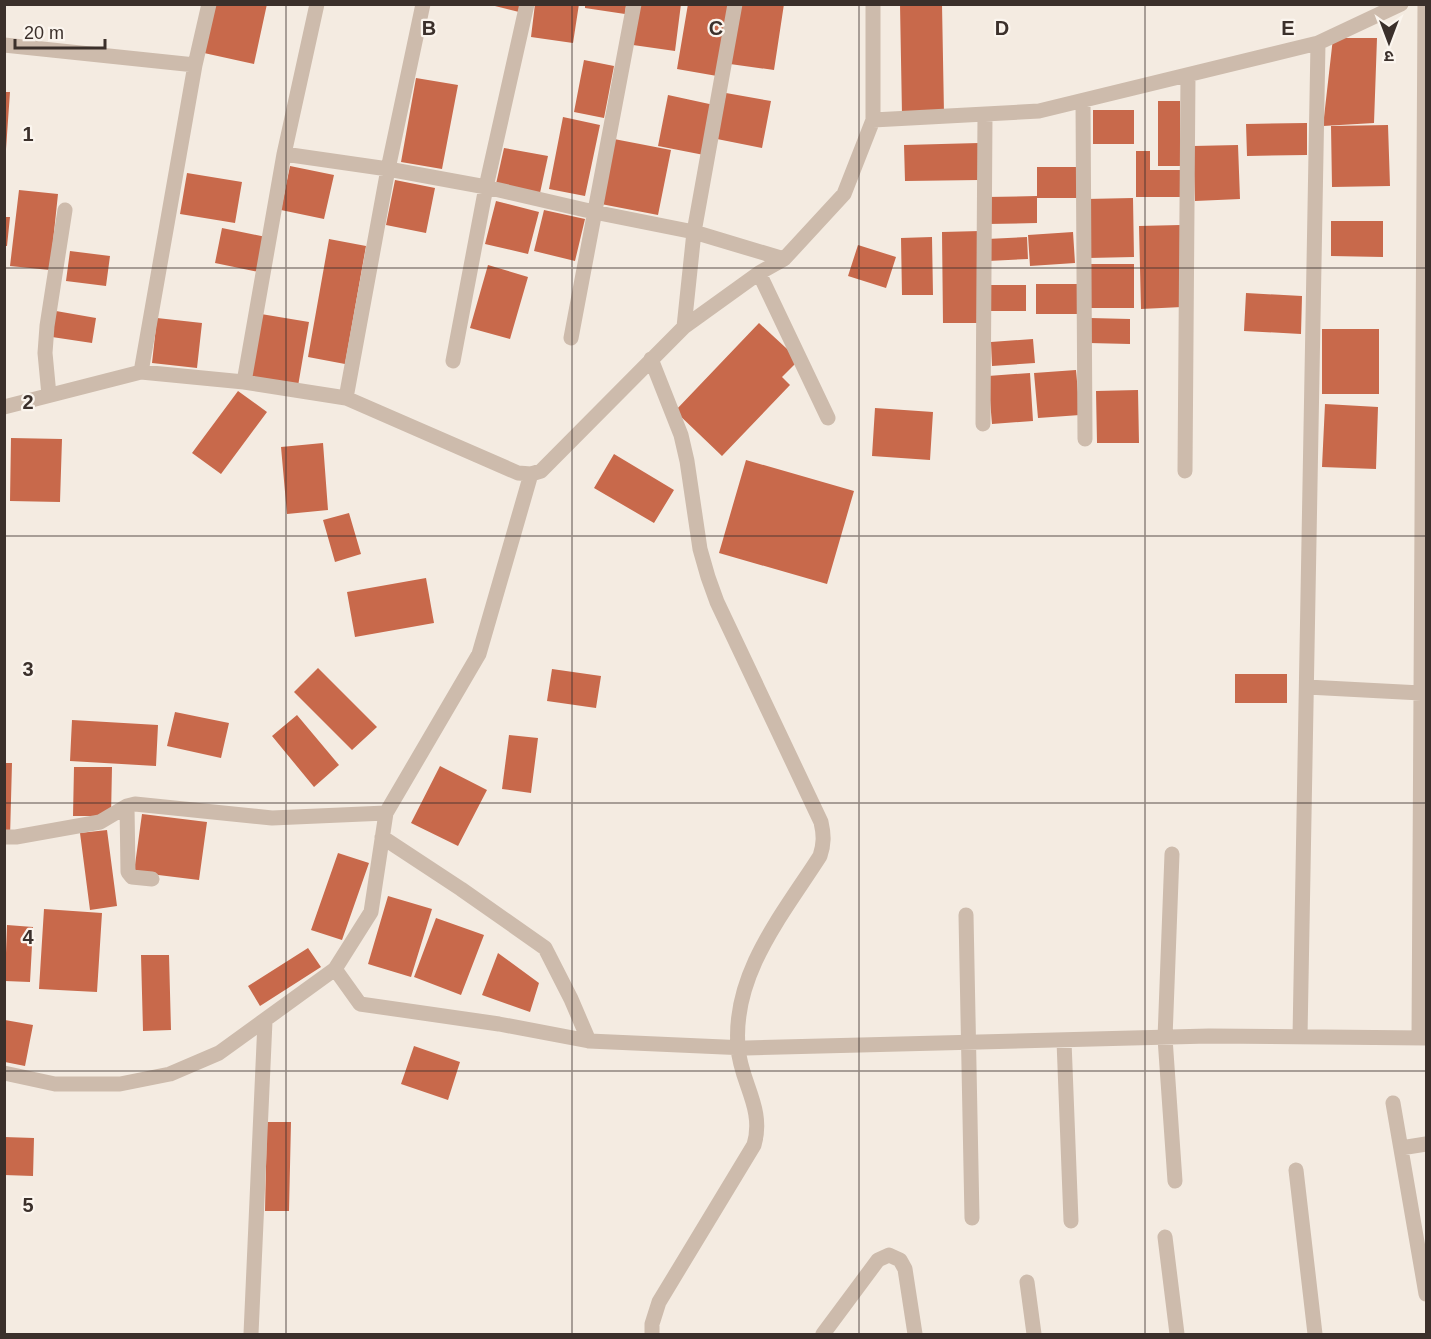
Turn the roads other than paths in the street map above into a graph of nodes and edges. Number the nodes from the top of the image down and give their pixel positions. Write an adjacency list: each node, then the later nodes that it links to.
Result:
1 (209, 4): 12 (street)
2 (317, 4): 17 (street)
3 (423, 4): 18 (street)
4 (527, 4): 19 (street)
5 (634, 4): 21 (street)
6 (735, 4): 22 (street)
7 (873, 4): 16 (street)
8 (1401, 4): 10 (street)
9 (1425, 4): 40 (street)
10 (1318, 43): 13 (street); 39 (street)
11 (4, 45): 12 (street)
12 (195, 65): 29 (street)
13 (1188, 75): 14 (street); 37 (street)
14 (1083, 101): 15 (street); 36 (street)
15 (985, 115): 16 (street); 35 (street)
16 (873, 120): 23 (street)
17 (284, 154): 18 (street); 30 (street)
18 (388, 169): 19 (street); 32 (street)
19 (486, 187): 21 (street); 28 (street)
20 (65, 210): 31 (street)
21 (594, 212): 22 (street); 26 (street)
22 (694, 232): 23 (street); 25 (street)
23 (784, 259): 24 (street)
24 (759, 273): 25 (street); 34 (street)
25 (684, 327): 27 (street)
26 (571, 338)
27 (651, 359): 38 (street); 56 (street)
28 (453, 361)
29 (141, 372): 30 (street); 31 (street)
30 (244, 382): 32 (street)
31 (49, 395): 33 (street)
32 (346, 398): 38 (street)
33 (4, 407)
34 (828, 418)
35 (983, 424)
36 (1085, 439)
37 (1185, 471)
38 (531, 474): 42 (street)
39 (1307, 687): 40 (street); 50 (street)
40 (1421, 693): 52 (street)
41 (127, 806): 42 (street); 43 (street); 46 (street)
42 (386, 813): 44 (street)
43 (4, 837)
44 (382, 837): 48 (street); 53 (street)
45 (1172, 854): 51 (street)
46 (152, 879)
47 (966, 915): 55 (street)
48 (335, 969): 49 (street); 53 (street)
49 (265, 1022): 57 (street); 68 (street)
50 (1300, 1037): 51 (street); 52 (street)
51 (1165, 1038): 54 (street); 62 (street)
52 (1423, 1038)
53 (589, 1041): 56 (street)
54 (1064, 1041): 55 (street); 64 (street)
55 (967, 1044): 56 (street); 63 (street)
56 (738, 1048): 69 (street)
57 (4, 1073)
58 (1393, 1102): 60 (street)
59 (1426, 1144): 60 (street)
60 (1401, 1148): 67 (street)
61 (1296, 1170): 74 (street)
62 (1174, 1181)
63 (972, 1218)
64 (1071, 1221)
65 (1165, 1237): 73 (street)
66 (1028, 1282): 72 (street)
67 (1426, 1294)
68 (251, 1335)
69 (652, 1335)
70 (823, 1335): 71 (street)
71 (915, 1335)
72 (1034, 1335)
73 (1177, 1335)
74 (1315, 1335)

